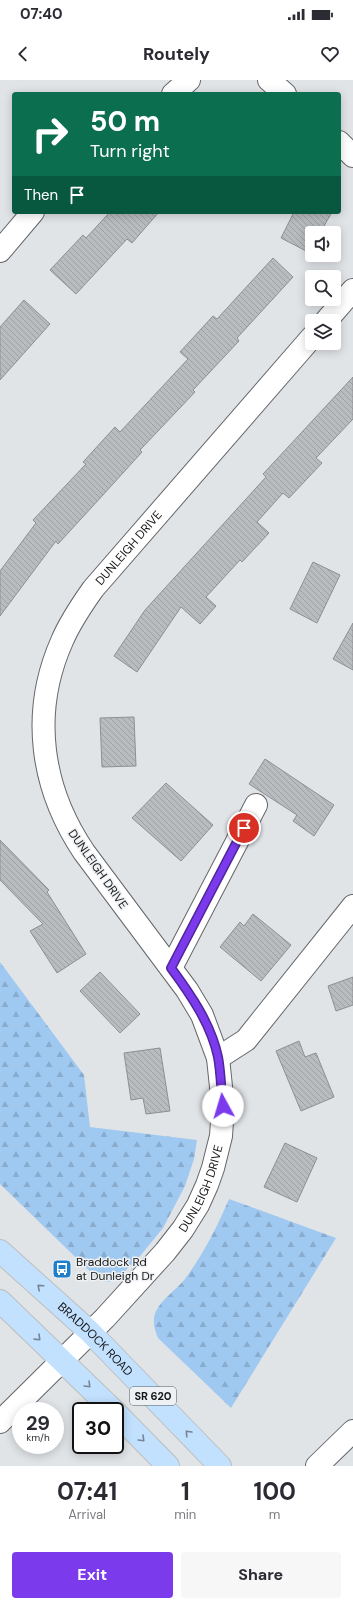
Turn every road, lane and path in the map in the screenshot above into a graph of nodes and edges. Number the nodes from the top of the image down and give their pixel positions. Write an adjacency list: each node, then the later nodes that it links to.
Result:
1 (190, 80): 3 (street)
2 (269, 80): 4 (street)
3 (175, 92)
4 (283, 92)
5 (341, 144): 6 (street)
6 (353, 156)
7 (31, 214): 8 (street)
8 (0, 251)
9 (353, 290): 10 (street)
10 (332, 314)
11 (305, 345): 14 (street, DUNLEIGH DRIVE)
12 (256, 805): 14 (street)
13 (353, 906): 15 (street)
14 (171, 968): 15 (street, DUNLEIGH DRIVE)
15 (218, 1058): 18 (street, DUNLEIGH DRIVE)
16 (0, 1252): 18 (main road, BRADDOCK ROAD / SR 620, one-way to 16)
17 (0, 1301): 19 (main road, SR 620, one-way to 19)
18 (90, 1332): 19 (street, DUNLEIGH DRIVE); 26 (main road, BRADDOCK ROAD / SR 620, one-way to 18)
19 (62, 1360): 20 (main road, SR 620, one-way to 20); 21 (street, DUNLEIGH DRIVE)
20 (104, 1402)
21 (0, 1422)
22 (124, 1422): 25 (main road, SR 620, one-way to 25)
23 (353, 1431): 24 (street)
24 (322, 1464)
25 (168, 1466)
26 (220, 1466)

